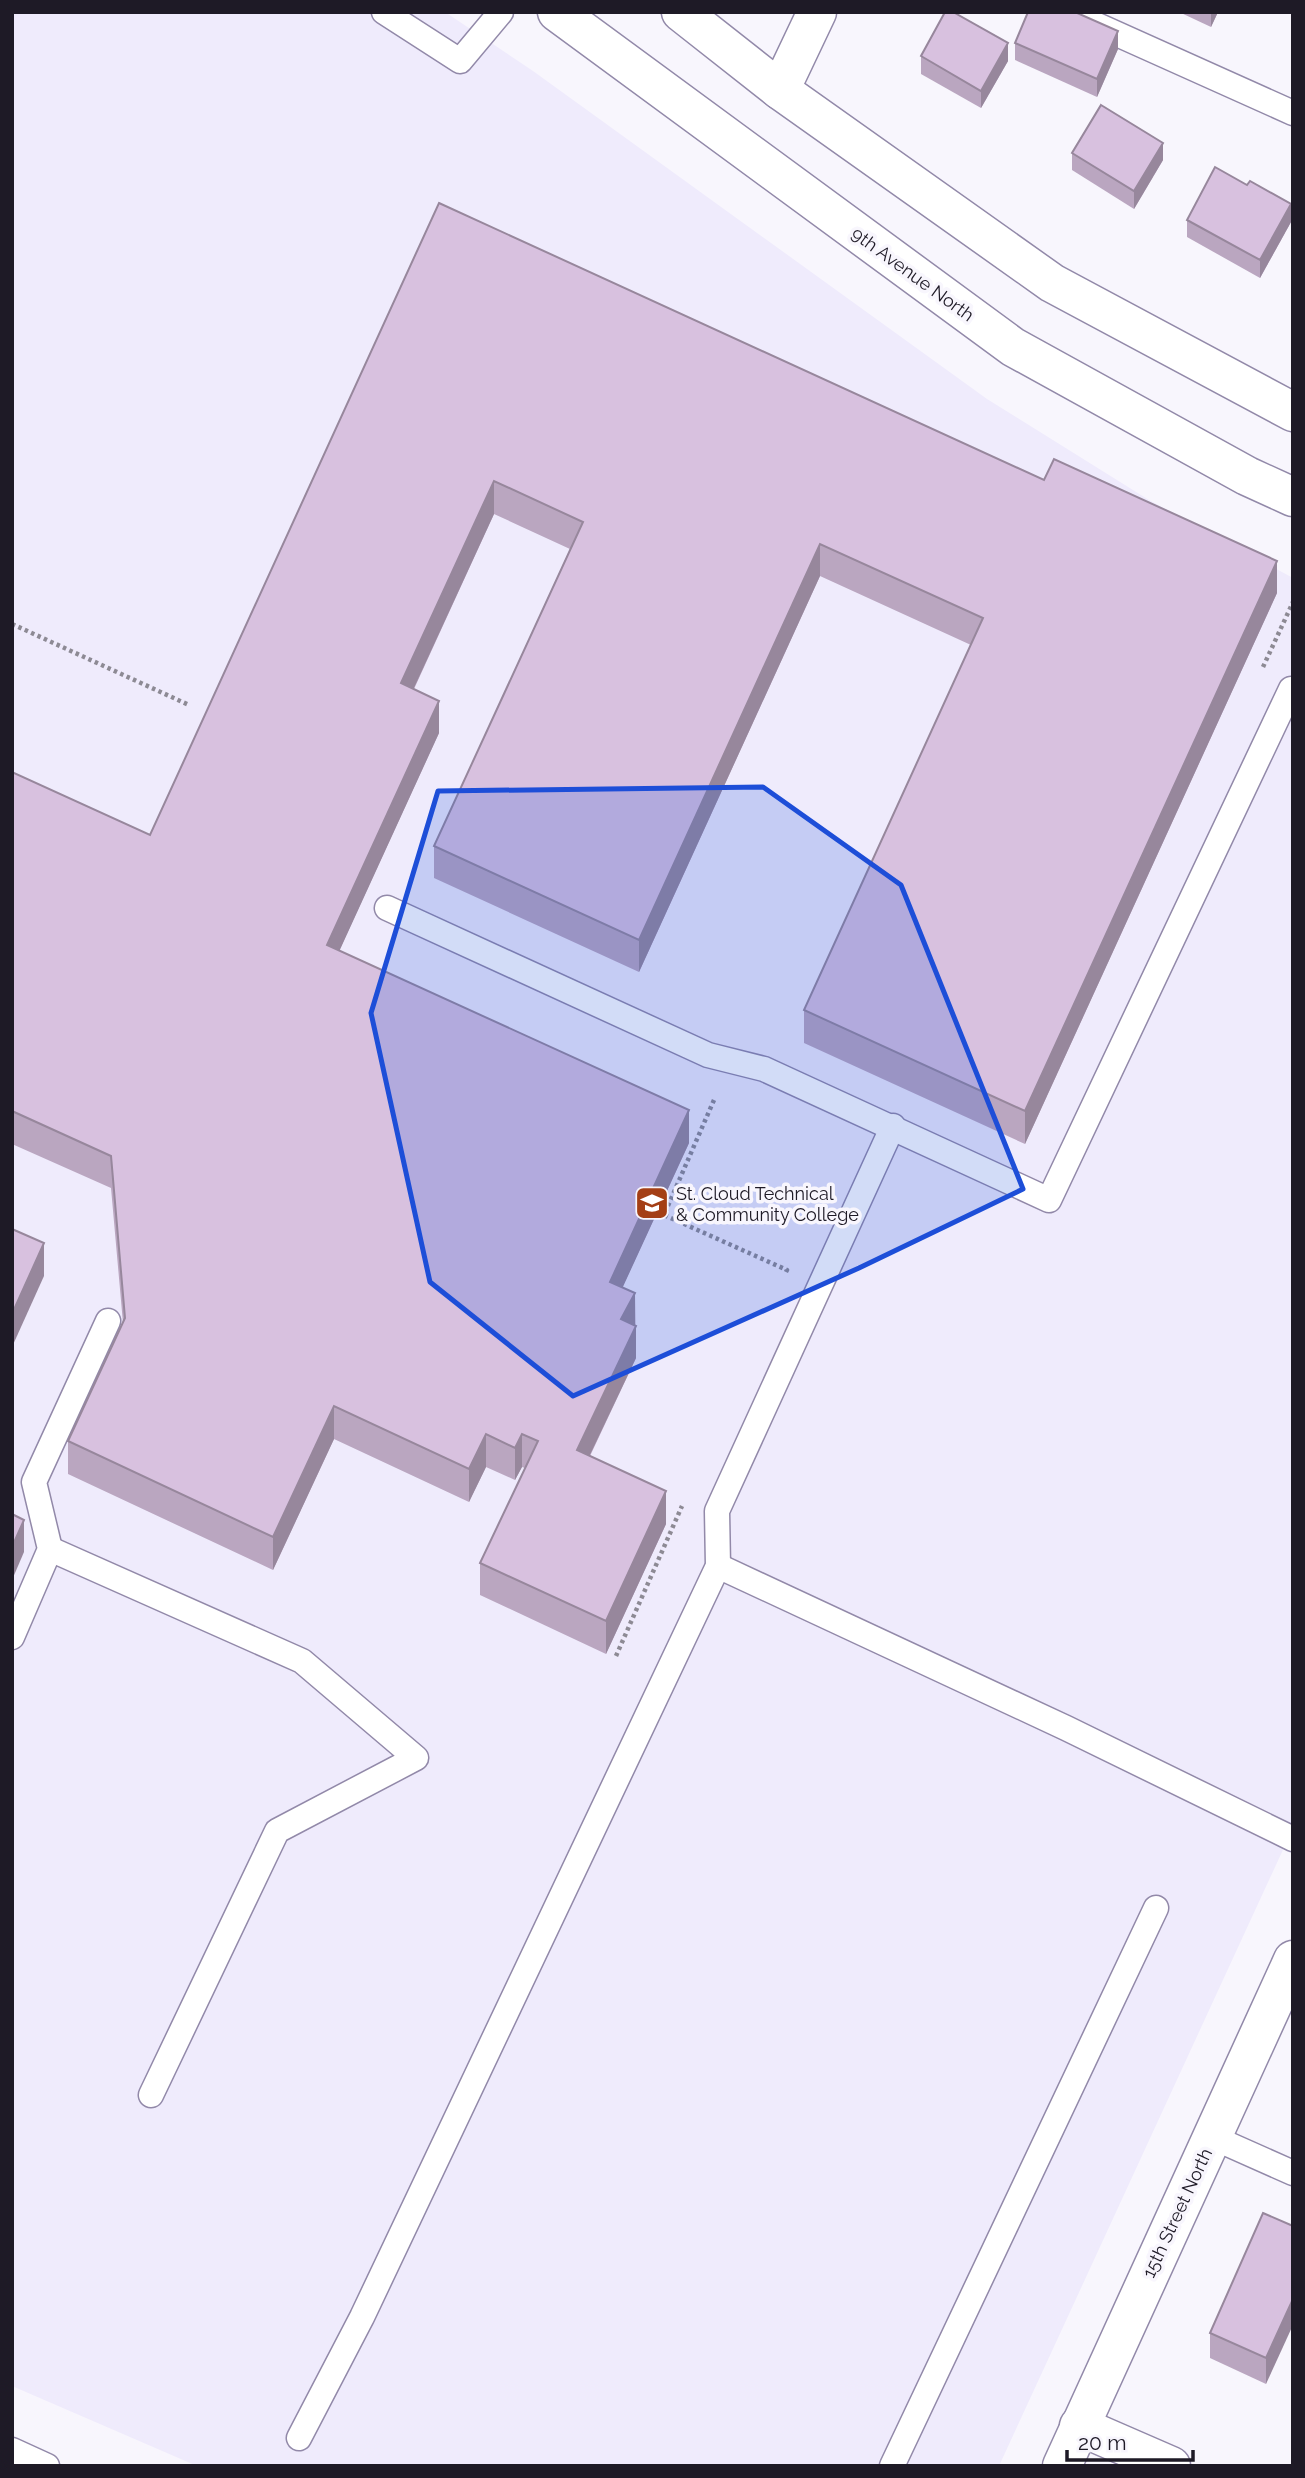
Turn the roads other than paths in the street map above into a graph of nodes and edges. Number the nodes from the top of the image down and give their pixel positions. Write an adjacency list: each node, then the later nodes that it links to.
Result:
1 (384, 12): 2 (lane)
2 (501, 12)
3 (557, 12): 10 (main road, 9th Avenue North)
4 (681, 12): 7 (main road)
5 (817, 12): 7 (main road)
6 (1068, 12): 8 (lane)
7 (780, 90): 9 (main road)
8 (1293, 113)
9 (1293, 412)
10 (1293, 497)
11 (1291, 690): 13 (lane)
12 (387, 908): 13 (lane)
13 (892, 1126): 16 (lane)
14 (108, 1321): 15 (lane)
15 (50, 1549): 17 (lane); 21 (lane)
16 (718, 1566): 18 (lane); 25 (lane)
17 (12, 1637)
18 (1293, 1839)
19 (1156, 1908): 28 (lane)
20 (1293, 1959): 22 (main road, 15th Street North)
21 (151, 2095)
22 (1212, 2137): 23 (lane); 24 (main road, 15th Street North)
23 (1293, 2173)
24 (1079, 2426): 29 (main road, 15th Street North); 30 (main road)
25 (299, 2438)
26 (12, 2451): 27 (lane)
27 (47, 2466)
28 (892, 2466)
29 (1062, 2466)
30 (1171, 2466)

